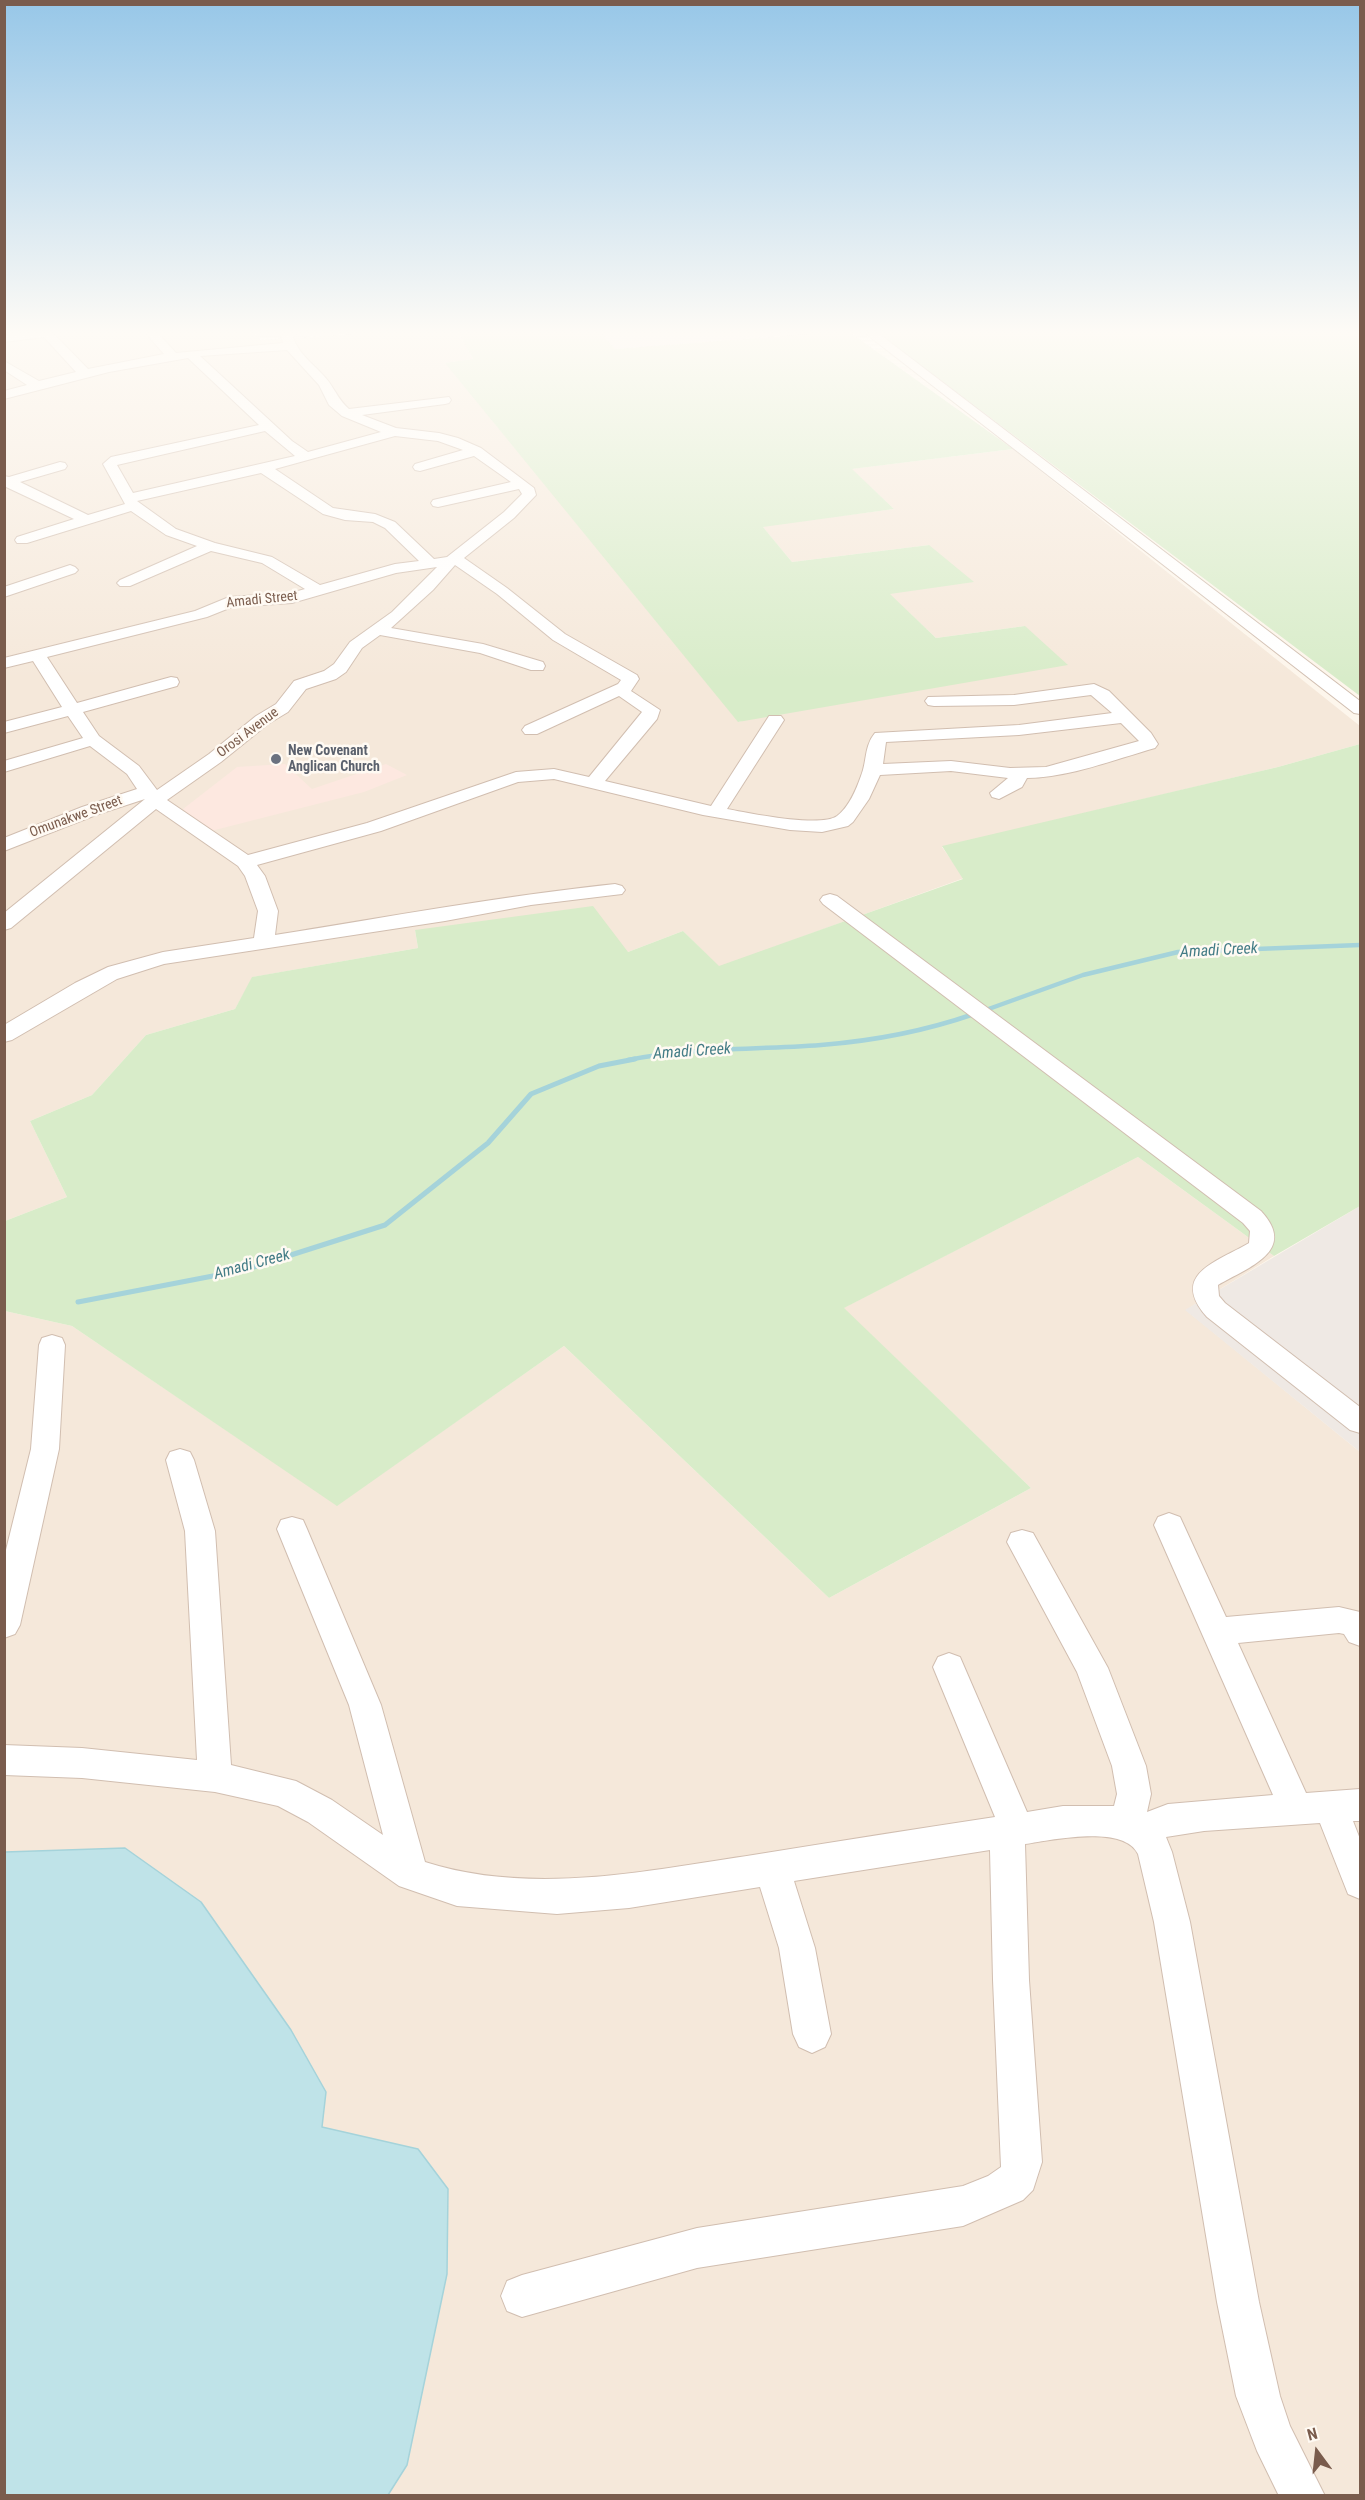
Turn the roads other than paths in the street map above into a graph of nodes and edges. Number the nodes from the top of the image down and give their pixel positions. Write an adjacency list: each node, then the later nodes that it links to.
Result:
1 (177, 447): 13 (street)
2 (291, 447): 7 (street)
3 (345, 447): 7 (street)
4 (463, 447): 6 (street)
5 (1019, 447): 34 (street)
6 (476, 452): 9 (street); 12 (street)
7 (307, 458): 10 (street)
8 (60, 465): 11 (street)
9 (420, 467)
10 (265, 469): 13 (street); 19 (street)
11 (6, 481): 15 (street)
12 (522, 484): 14 (street); 18 (street, Orosi Avenue)
13 (131, 502): 15 (street); 17 (street)
14 (438, 503)
15 (87, 520): 16 (street)
16 (21, 540)
17 (210, 546): 22 (street); 24 (street)
18 (453, 559): 19 (street, Amadi Street); 26 (street, Orosi Avenue); 39 (street)
19 (429, 563): 24 (street, Amadi Street)
20 (70, 570): 21 (street)
21 (55, 576): 23 (street); 25 (street)
22 (125, 583)
23 (76, 585)
24 (317, 590): 27 (street, Amadi Street)
25 (4, 592)
26 (377, 630): 29 (street); 47 (street, Orosi Avenue)
27 (37, 655): 28 (street, Amadi Street); 35 (street)
28 (4, 663)
29 (537, 666)
30 (171, 682): 35 (street)
31 (627, 695): 45 (street)
32 (1014, 700): 33 (street); 36 (street); 40 (street)
33 (934, 701)
34 (1360, 709)
35 (72, 710): 38 (street); 41 (street)
36 (1124, 717): 40 (street); 44 (street)
37 (776, 720): 48 (street)
38 (4, 728)
39 (531, 730)
40 (1019, 730): 43 (street)
41 (93, 740): 42 (street); 47 (street)
42 (4, 767)
43 (872, 770): 44 (street); 48 (street)
44 (1019, 773): 46 (street)
45 (592, 784): 48 (street); 50 (street)
46 (999, 793)
47 (151, 796): 49 (street, Omunakwe Street); 50 (street); 53 (street, Orosi Avenue)
48 (716, 812)
49 (4, 845)
50 (245, 862): 54 (street)
51 (615, 890): 54 (street)
52 (830, 900): 57 (street)
53 (4, 924)
54 (264, 942): 55 (street)
55 (4, 1035)
56 (52, 1345): 62 (street)
57 (1360, 1422)
58 (180, 1460): 67 (street)
59 (1169, 1525): 63 (street)
60 (292, 1529): 73 (street)
61 (1022, 1542): 70 (street)
62 (4, 1625)
63 (1218, 1631): 64 (street); 69 (street)
64 (1360, 1633)
65 (949, 1667): 71 (street)
66 (4, 1760): 67 (street)
67 (216, 1777): 73 (street)
68 (1346, 1807): 69 (street); 74 (street)
69 (1297, 1810): 70 (street)
70 (1134, 1827): 71 (street); 77 (street)
71 (1012, 1831): 72 (street); 76 (street)
72 (772, 1869): 73 (street); 75 (street)
73 (411, 1874)
74 (1360, 1882)
75 (812, 2034)
76 (522, 2296)
77 (1303, 2496)

